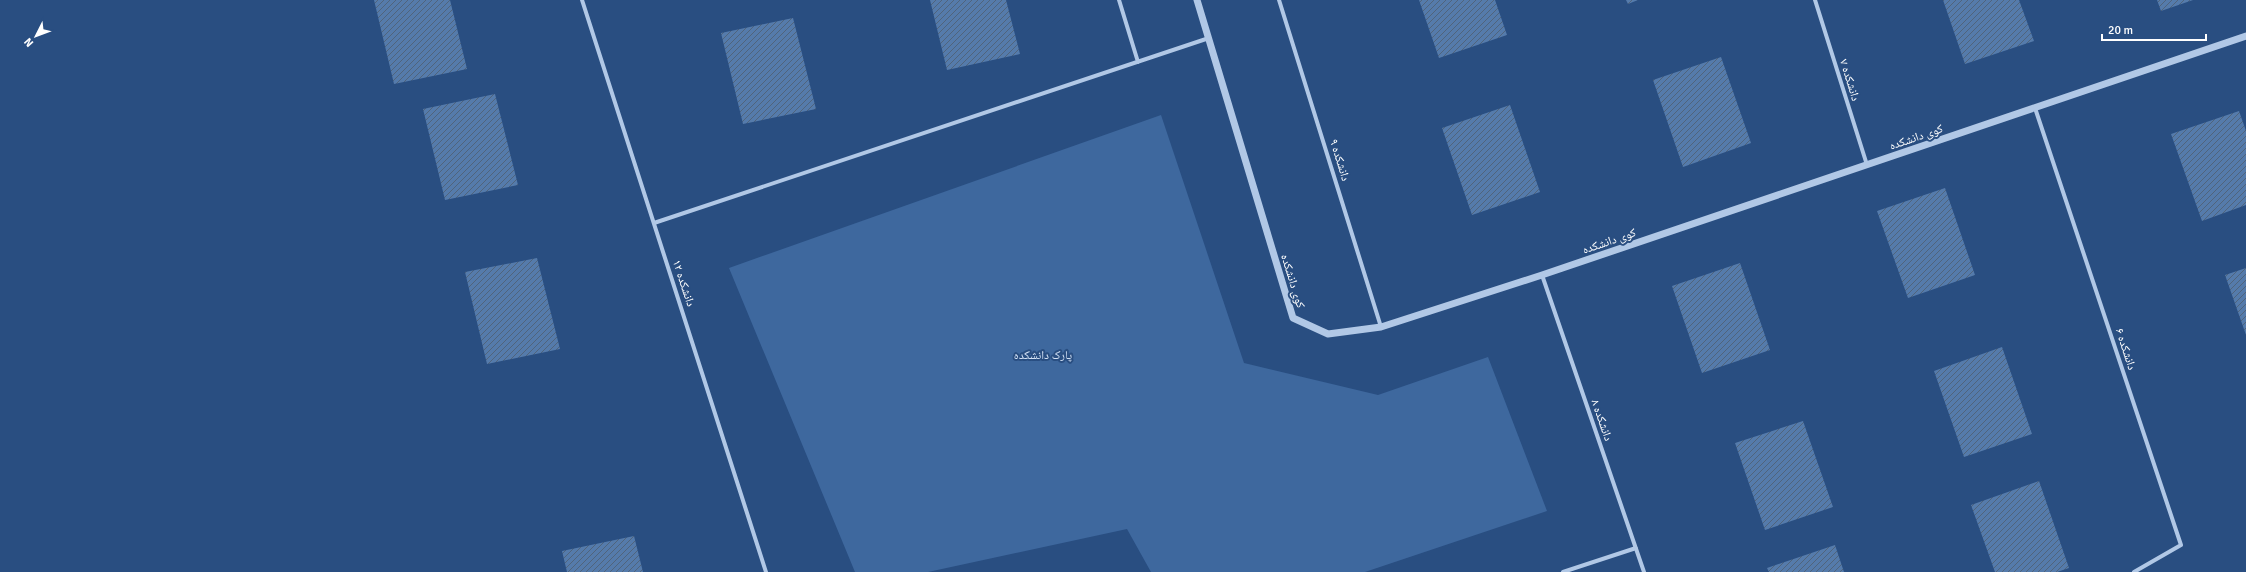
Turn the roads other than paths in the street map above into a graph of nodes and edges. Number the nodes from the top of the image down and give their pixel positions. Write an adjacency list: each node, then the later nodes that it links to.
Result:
1 (582, 0): 11 (street, دانشکده ۱۲)
2 (1118, 0): 8 (street)
3 (1197, 0): 7 (street, کوی دانشکده)
4 (1279, 0): 13 (street, دانشکده ۹)
5 (1815, 0): 10 (street, دانشکده ۷)
6 (2246, 36): 9 (street, کوی دانشکده)
7 (1209, 38): 8 (street); 13 (street, کوی دانشکده)
8 (1138, 62): 11 (street)
9 (2035, 108): 10 (street, کوی دانشکده); 18 (street, دانشکده ۶)
10 (1867, 165): 12 (street, کوی دانشکده)
11 (654, 223): 15 (street, دانشکده ۱۲)
12 (1542, 275): 13 (street, کوی دانشکده); 14 (street, دانشکده ۸)
13 (1381, 327)
14 (1636, 548): 16 (street); 17 (street, دانشکده ۸)
15 (766, 572)
16 (1563, 572)
17 (1644, 572)
18 (2134, 572)

